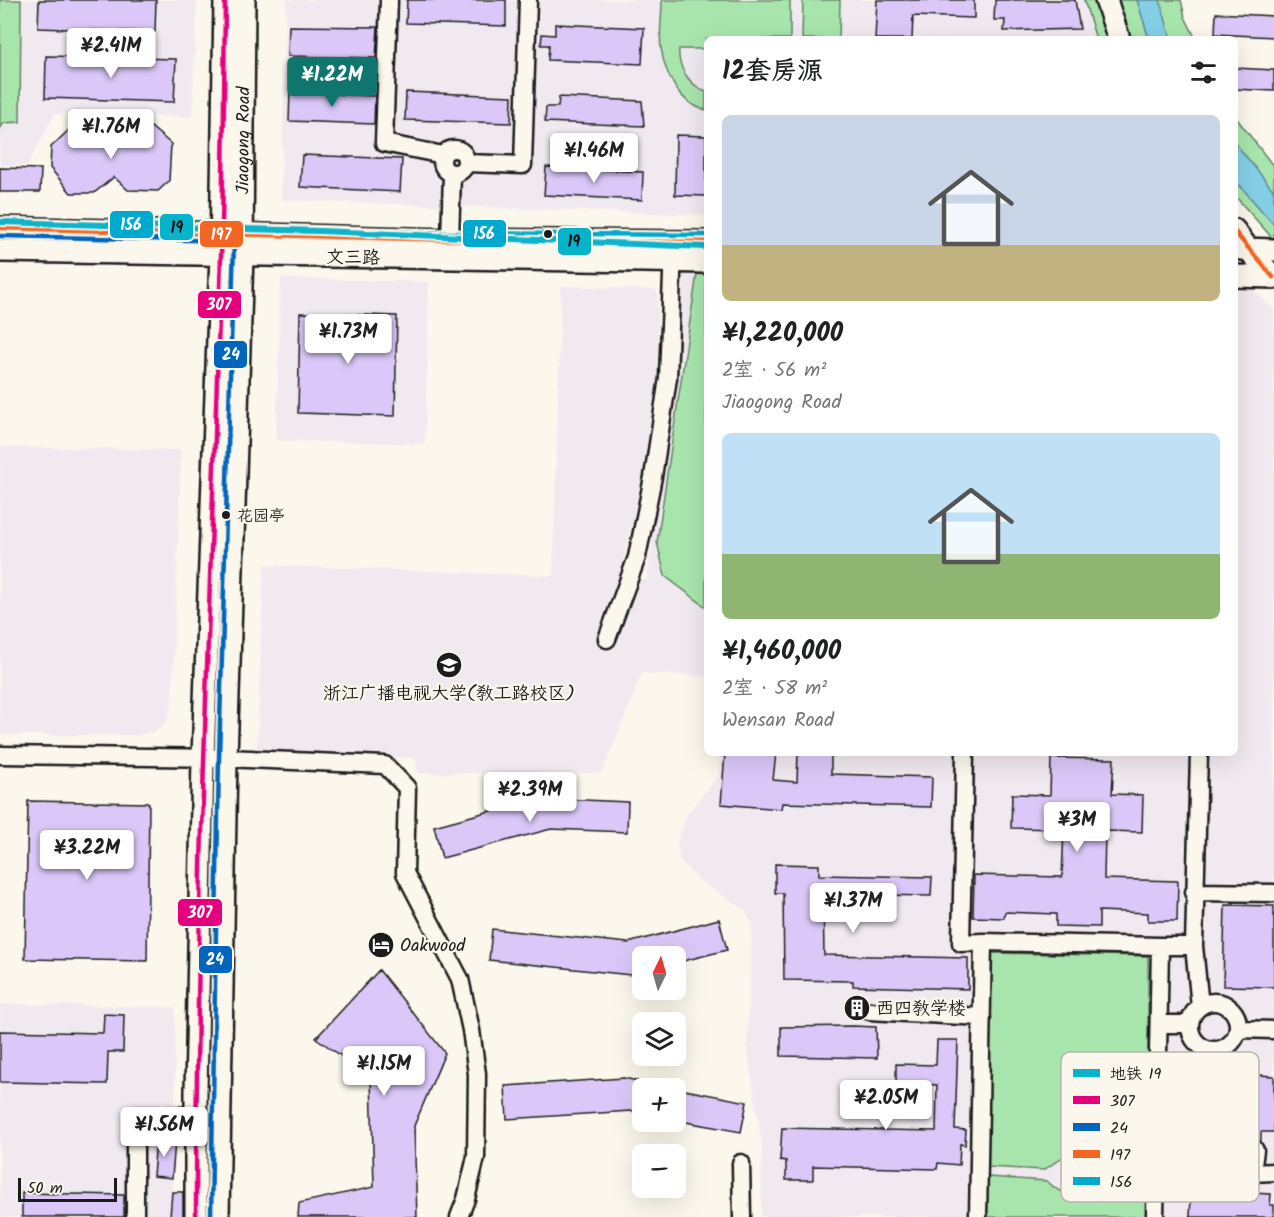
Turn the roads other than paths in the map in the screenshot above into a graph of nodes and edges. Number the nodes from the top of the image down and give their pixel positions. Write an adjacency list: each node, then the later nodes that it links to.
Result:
1 (225, 0): 11 (main road, Jiaogong Road)
2 (244, 0): 11 (main road, Jiaogong Road)
3 (390, 0): 7 (street)
4 (528, 0): 8 (street)
5 (1106, 0): 6 (main road)
6 (1118, 36)
7 (443, 154): 8 (street); 9 (street)
8 (466, 163): 9 (street)
9 (452, 174): 12 (street)
10 (0, 228): 11 (main road)
11 (231, 233): 12 (main road); 18 (main road, Jiaogong Road)
12 (450, 240): 17 (main road)
13 (704, 243): 17 (main road)
14 (1241, 249): 15 (main road); 21 (main road)
15 (1274, 250)
16 (0, 251): 18 (main road, 文三路)
17 (673, 251): 18 (main road, 文三路); 19 (main road, 文三路); 22 (street)
18 (232, 255): 26 (main road, Jiaogong Road); 27 (main road, Jiaogong Road)
19 (704, 261)
20 (1238, 276): 21 (main road)
21 (1274, 277)
22 (607, 639)
23 (0, 755): 26 (street)
24 (965, 756): 30 (street)
25 (1199, 756): 28 (street)
26 (203, 758): 27 (street); 42 (main road, Jiaogong Road)
27 (226, 758): 49 (main road, Jiaogong Road); 50 (street)
28 (1194, 892): 29 (street); 32 (street)
29 (1274, 893)
30 (983, 942): 31 (street); 35 (street)
31 (1160, 946): 32 (street); 36 (street)
32 (1194, 946): 33 (street)
33 (1200, 1006): 37 (street); 38 (street)
34 (869, 1011): 35 (street)
35 (982, 1017): 52 (street)
36 (1159, 1024): 37 (street); 41 (street)
37 (1189, 1024): 40 (street)
38 (1238, 1029): 39 (street); 40 (street)
39 (1274, 1030)
40 (1212, 1050)
41 (1158, 1052)
42 (196, 1116): 47 (street); 48 (main road, Jiaogong Road)
43 (741, 1162): 51 (street)
44 (1274, 1172): 45 (street)
45 (1259, 1173)
46 (1155, 1202): 53 (street)
47 (135, 1217)
48 (196, 1217)
49 (218, 1217)
50 (459, 1217)
51 (742, 1217)
52 (978, 1217)
53 (1155, 1217)

